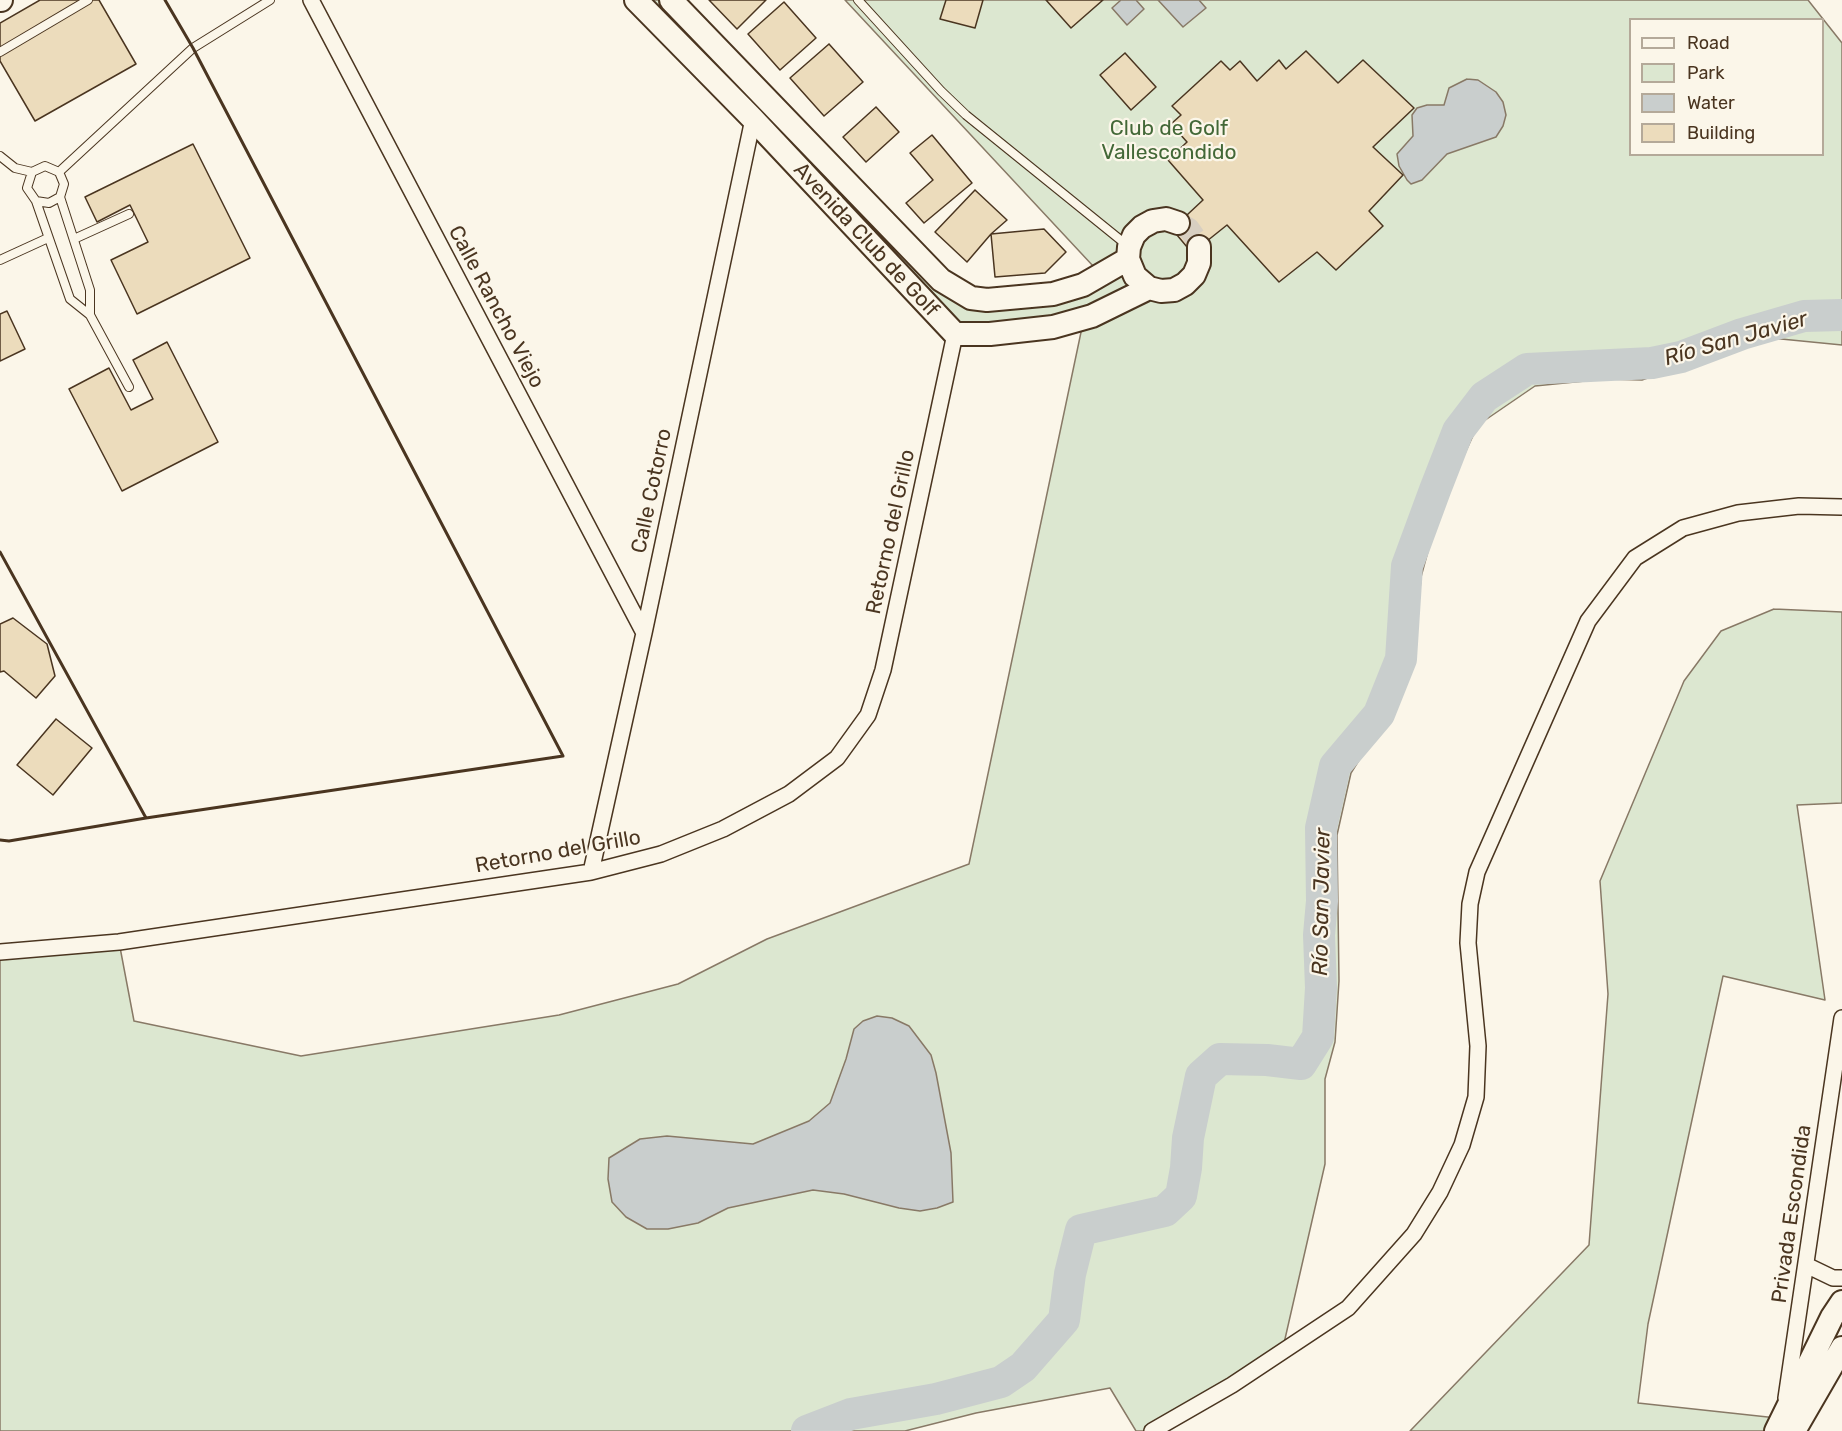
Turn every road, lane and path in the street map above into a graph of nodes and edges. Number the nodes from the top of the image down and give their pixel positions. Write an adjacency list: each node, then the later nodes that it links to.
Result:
1 (88, 0): 7 (lane)
2 (270, 0): 11 (lane)
3 (311, 0): 29 (street, Calle Rancho Viejo)
4 (636, 0): 8 (street, Avenida Club de Golf)
5 (671, 0): 22 (street, Avenida Club de Golf)
6 (858, 0): 19 (lane)
7 (0, 52)
8 (753, 119): 25 (street, Avenida Club de Golf); 29 (street, Calle Cotorro)
9 (0, 156): 10 (lane)
10 (32, 172): 11 (lane); 13 (lane)
11 (59, 172): 12 (lane)
12 (60, 197): 13 (lane); 17 (lane)
13 (36, 201): 16 (lane)
14 (129, 214): 17 (lane)
15 (1178, 222): 19 (street, Avenida Club de Golf)
16 (48, 238): 20 (lane); 24 (lane)
17 (74, 239): 24 (lane)
18 (1199, 247): 21 (street, Avenida Club de Golf)
19 (1128, 253): 21 (street); 23 (street, Avenida Club de Golf)
20 (0, 260)
21 (1149, 288): 26 (street, Avenida Club de Golf)
22 (957, 290): 23 (street, Avenida Club de Golf); 25 (street)
23 (987, 300): 26 (street)
24 (90, 315): 27 (lane)
25 (949, 327): 26 (street, Avenida Club de Golf); 30 (street, Retorno del Grillo)
26 (990, 334)
27 (129, 387)
28 (1842, 507): 38 (street)
29 (644, 633): 30 (street, Calle Cotorro)
30 (591, 872): 31 (street, Retorno del Grillo)
31 (0, 952)
32 (1842, 1018): 33 (street, Privada Escondida)
33 (1806, 1265): 34 (street); 37 (street, Privada Escondida)
34 (1842, 1278)
35 (1842, 1302): 37 (street)
36 (1842, 1348): 37 (street)
37 (1784, 1427)
38 (1152, 1431)

